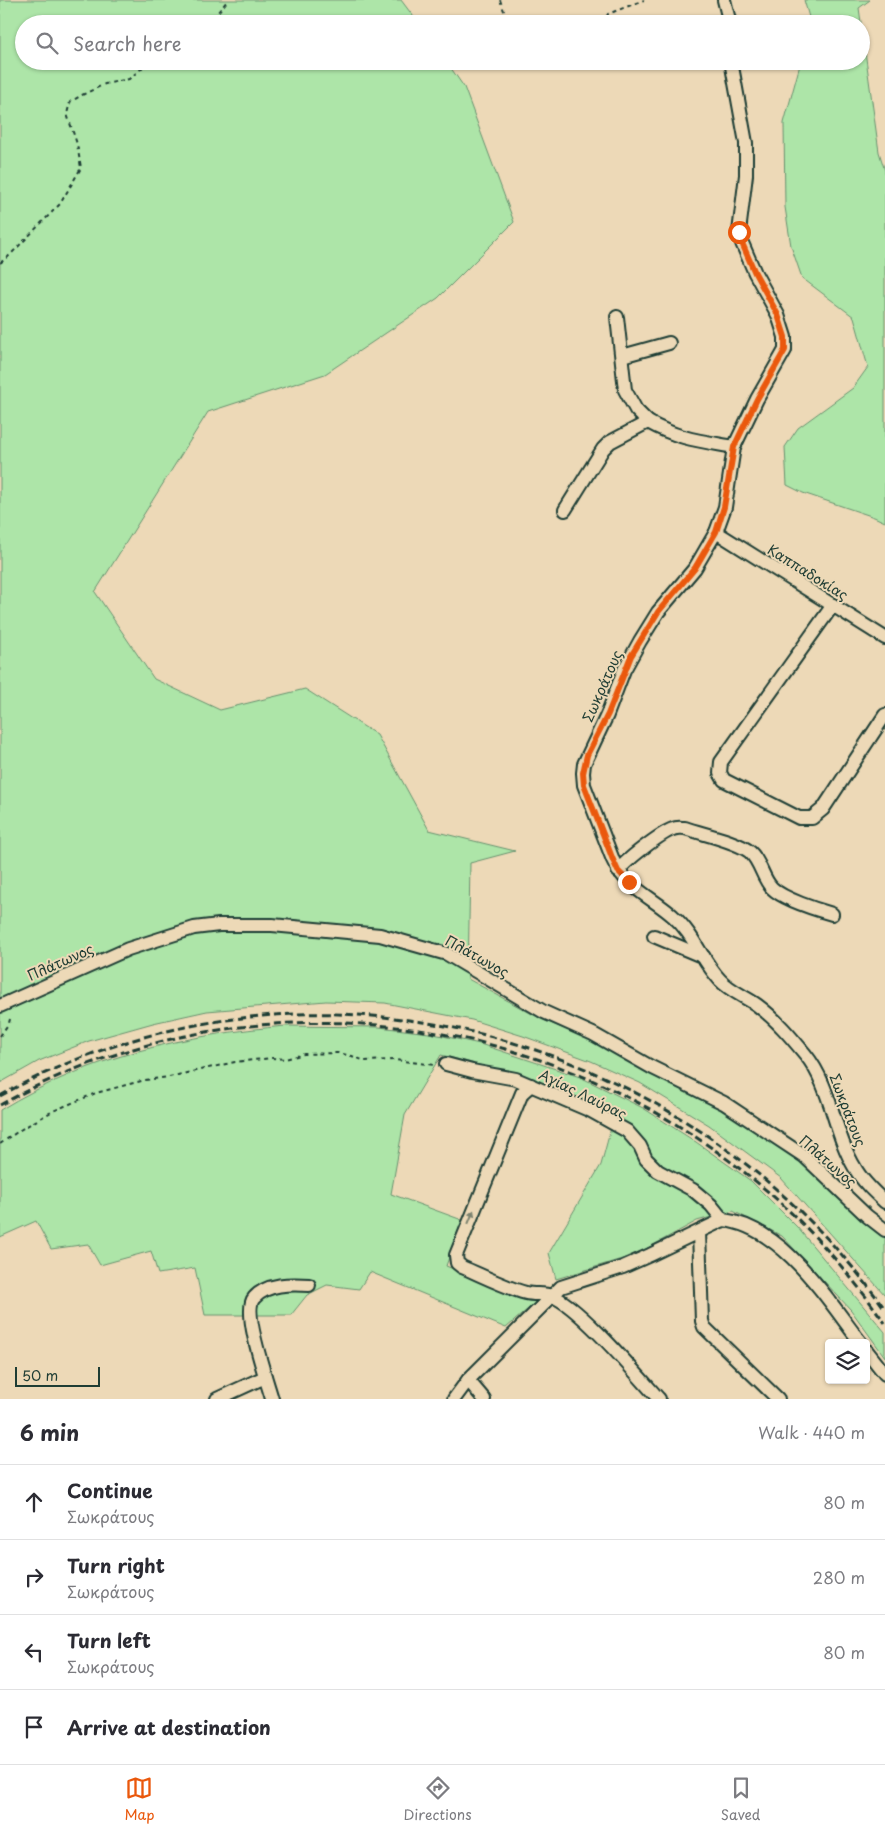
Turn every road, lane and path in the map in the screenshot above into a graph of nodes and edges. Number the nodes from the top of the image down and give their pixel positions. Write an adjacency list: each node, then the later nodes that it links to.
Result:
1 (228, 0): 5 (path)
2 (500, 0): 6 (path)
3 (644, 0): 7 (path)
4 (724, 0): 8 (street)
5 (216, 15)
6 (506, 15)
7 (608, 15)
8 (728, 15)
9 (140, 70): 11 (path)
10 (733, 70): 16 (street, Σωκράτους)
11 (0, 263)
12 (617, 317): 14 (street)
13 (669, 343): 14 (street)
14 (622, 356): 15 (street)
15 (648, 422): 16 (street); 17 (street)
16 (734, 447): 18 (street, Σωκράτους)
17 (565, 510)
18 (716, 532): 19 (street, Καππαδοκίας); 22 (street, Σωκράτους)
19 (833, 605): 20 (street, Καππαδοκίας); 21 (street)
20 (885, 638)
21 (885, 715)
22 (618, 871): 23 (street); 25 (street, Σωκράτους)
23 (832, 914)
24 (654, 936): 25 (street)
25 (704, 957): 32 (street, Σωκράτους)
26 (15, 998): 27 (street, Πλάτωνος); 28 (path); 34 (street, Πλάτωνος)
27 (0, 1006)
28 (0, 1036)
29 (446, 1064): 30 (street, Αγίας Λαύρας); 31 (path)
30 (531, 1085): 33 (street, Αγίας Λαύρας); 37 (street, one-way to 30)
31 (0, 1144)
32 (885, 1202)
33 (723, 1220): 35 (street); 38 (street)
34 (885, 1230)
35 (699, 1232): 37 (street); 48 (street)
36 (309, 1285): 41 (street)
37 (552, 1296): 42 (street); 47 (street)
38 (858, 1339)
39 (870, 1355): 40 (street)
40 (885, 1374)
41 (265, 1377): 43 (street); 44 (street)
42 (468, 1380): 45 (street); 46 (street)
43 (217, 1399)
44 (272, 1399)
45 (454, 1399)
46 (484, 1399)
47 (659, 1399)
48 (778, 1399)

